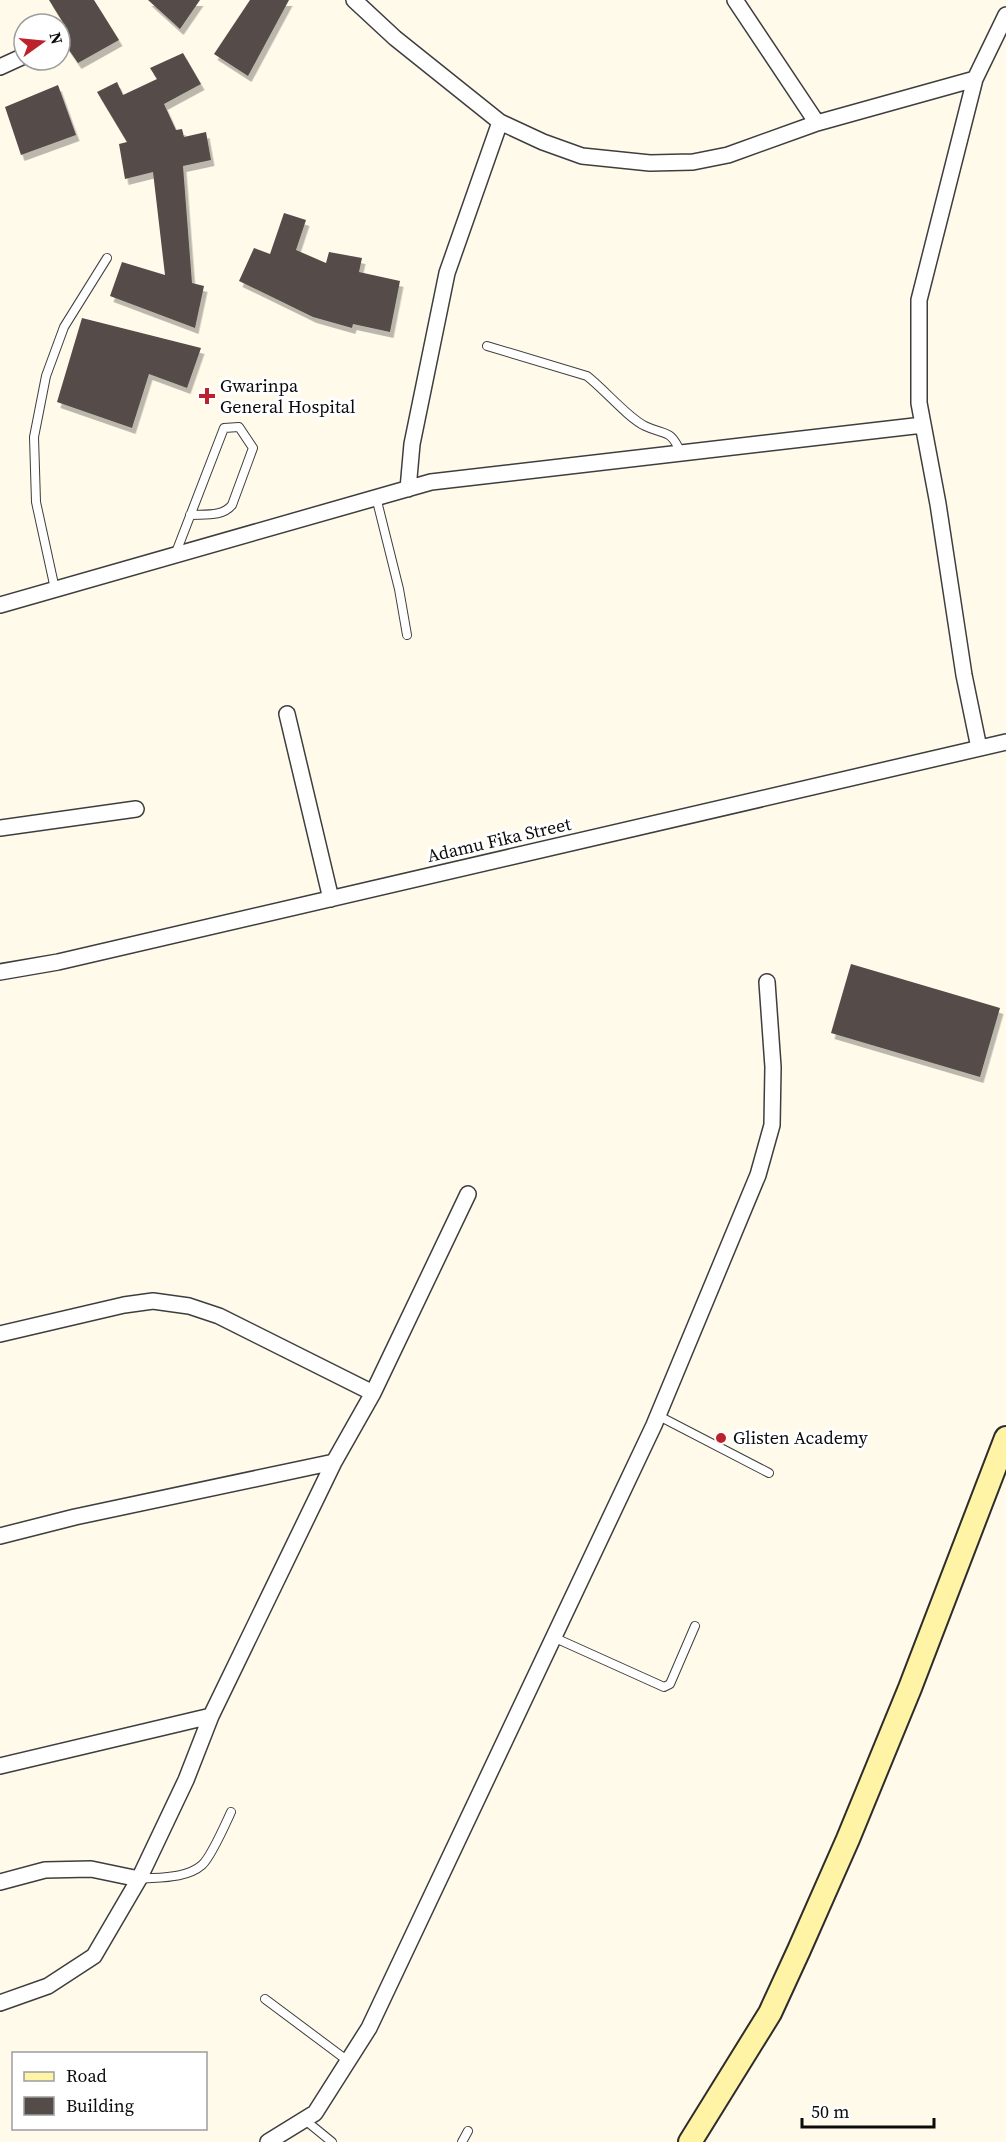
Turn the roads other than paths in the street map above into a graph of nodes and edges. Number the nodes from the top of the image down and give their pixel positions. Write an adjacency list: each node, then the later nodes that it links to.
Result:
1 (354, 0): 5 (street)
2 (735, 0): 6 (street)
3 (1006, 15): 4 (street)
4 (975, 79): 6 (street); 9 (street)
5 (500, 122): 6 (street); 11 (street)
6 (817, 123)
7 (107, 258): 15 (lane)
8 (487, 346): 10 (lane)
9 (923, 425): 10 (street); 20 (street)
10 (681, 453): 11 (street)
11 (408, 489): 12 (street)
12 (376, 497): 14 (street); 17 (lane)
13 (190, 515): 13 (lane); 14 (lane)
14 (175, 555): 15 (street)
15 (55, 589): 16 (street)
16 (0, 604)
17 (407, 635)
18 (287, 714): 23 (street)
19 (1006, 742): 20 (street, Adamu Fika Street)
20 (979, 748): 23 (street, Adamu Fika Street)
21 (136, 809): 22 (street)
22 (0, 828)
23 (331, 899): 24 (street, Adamu Fika Street)
24 (0, 972)
25 (767, 982): 29 (street)
26 (468, 1194): 28 (street)
27 (0, 1334): 28 (street)
28 (373, 1393): 31 (street)
29 (657, 1415): 32 (lane); 35 (street)
30 (1006, 1438): 49 (street)
31 (334, 1462): 33 (street); 36 (street)
32 (769, 1473)
33 (0, 1536)
34 (695, 1626): 35 (lane)
35 (553, 1637): 43 (street)
36 (211, 1716): 37 (street); 39 (street)
37 (0, 1766)
38 (231, 1812): 39 (lane)
39 (139, 1879): 40 (street); 42 (street)
40 (0, 1882)
41 (265, 2000): 43 (lane)
42 (0, 2003)
43 (348, 2061): 44 (street)
44 (305, 2120): 46 (street); 47 (lane)
45 (468, 2131): 48 (lane)
46 (268, 2142)
47 (332, 2142)
48 (462, 2142)
49 (690, 2142)

